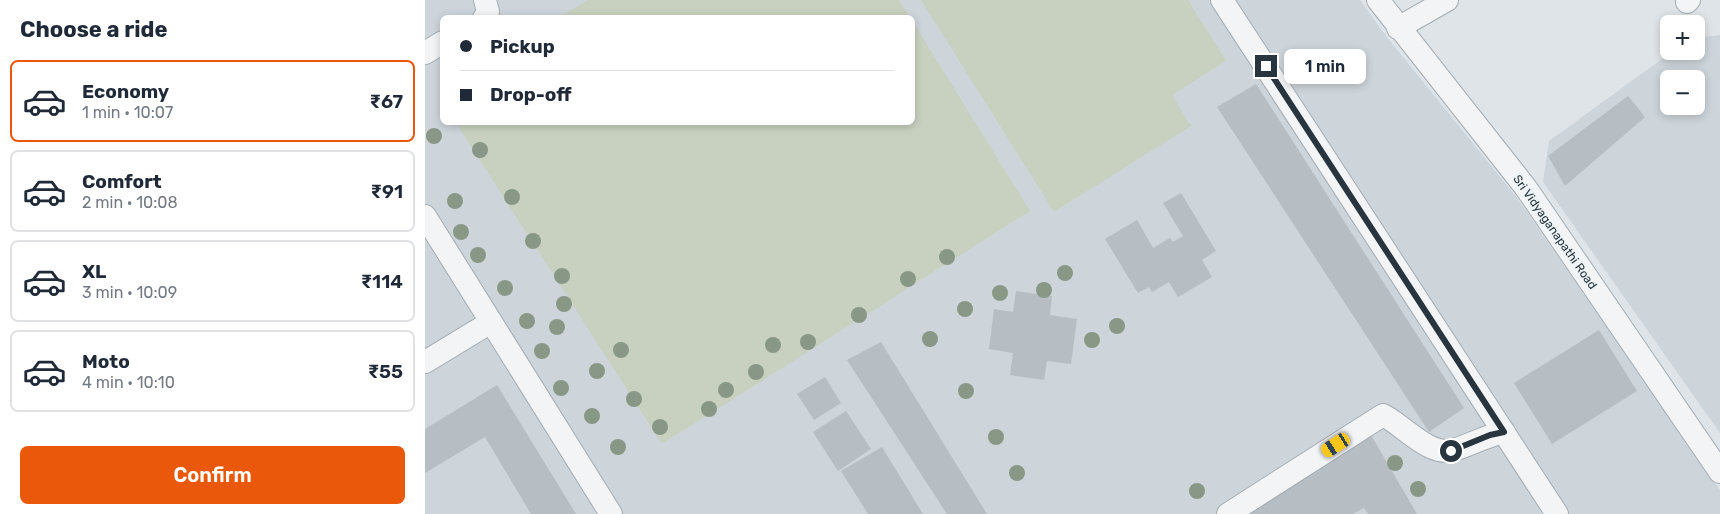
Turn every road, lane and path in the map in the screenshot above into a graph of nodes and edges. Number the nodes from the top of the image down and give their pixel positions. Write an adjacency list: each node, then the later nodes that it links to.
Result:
1 (485, 0): 5 (street)
2 (1222, 0): 12 (street)
3 (1378, 0): 6 (street, Sri Vidyaganapathi Road)
4 (1447, 0): 6 (street)
5 (486, 15)
6 (1398, 28): 13 (street, Sri Vidyaganapathi Road)
7 (440, 44): 8 (street)
8 (425, 53)
9 (425, 216): 10 (street)
10 (491, 322): 11 (street); 14 (street)
11 (425, 362)
12 (1504, 432): 15 (street); 16 (street)
13 (1720, 472)
14 (611, 514)
15 (1228, 514)
16 (1557, 514)

